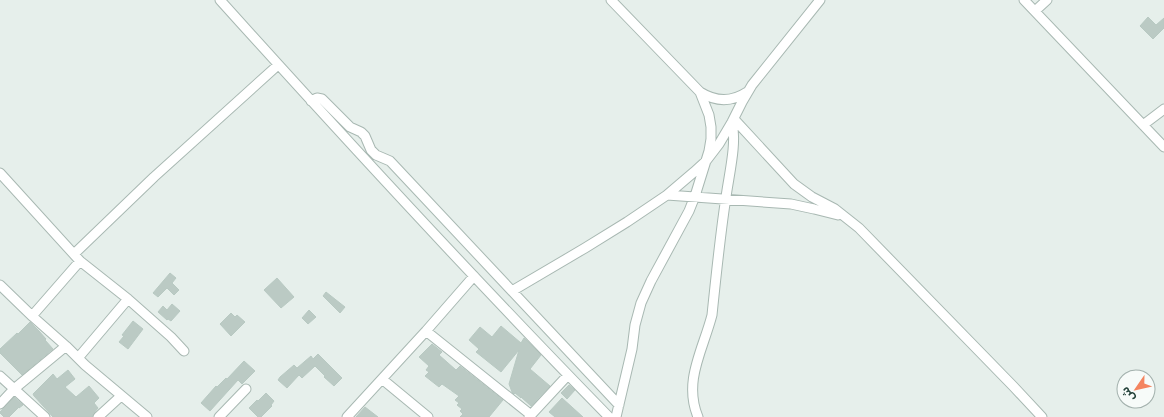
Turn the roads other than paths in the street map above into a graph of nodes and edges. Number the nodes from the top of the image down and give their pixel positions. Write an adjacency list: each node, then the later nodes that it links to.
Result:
1 (220, 0): 7 (street)
2 (611, 0): 8 (street)
3 (820, 0): 9 (street)
4 (1024, 0): 6 (street)
5 (1047, 0): 6 (street)
6 (1035, 11): 13 (street)
7 (278, 65): 10 (street); 21 (street)
8 (700, 92): 9 (street); 15 (street)
9 (747, 92): 12 (street)
10 (311, 101): 23 (street); 25 (street)
11 (1164, 109): 13 (street)
12 (733, 120): 15 (street); 19 (street); 20 (street)
13 (1143, 125): 14 (street)
14 (1164, 148)
15 (706, 161): 17 (street); 18 (street)
16 (0, 173): 21 (street)
17 (667, 195): 18 (street); 25 (street)
18 (695, 196): 19 (street); 39 (street)
19 (726, 199): 20 (street); 49 (street)
20 (848, 218): 50 (street)
21 (74, 254): 22 (street)
22 (80, 261): 26 (street); 27 (street)
23 (474, 276): 28 (street); 32 (street)
24 (0, 285): 27 (street)
25 (512, 291): 39 (street)
26 (128, 299): 30 (street); 31 (street)
27 (32, 316): 29 (street)
28 (426, 331): 34 (street); 41 (street)
29 (66, 346): 31 (street); 35 (street)
30 (184, 351)
31 (78, 358): 37 (street)
32 (568, 375): 41 (street); 47 (street)
33 (0, 376): 35 (street)
34 (382, 379): 45 (street); 46 (street)
35 (14, 389): 38 (street); 42 (street)
36 (246, 389): 40 (street)
37 (121, 396): 43 (street); 44 (street)
38 (0, 404)
39 (619, 405): 48 (street)
40 (224, 415)
41 (530, 416)
42 (45, 417)
43 (98, 417)
44 (147, 417)
45 (347, 417)
46 (428, 417)
47 (609, 417)
48 (616, 417)
49 (698, 417)
50 (1042, 417)

